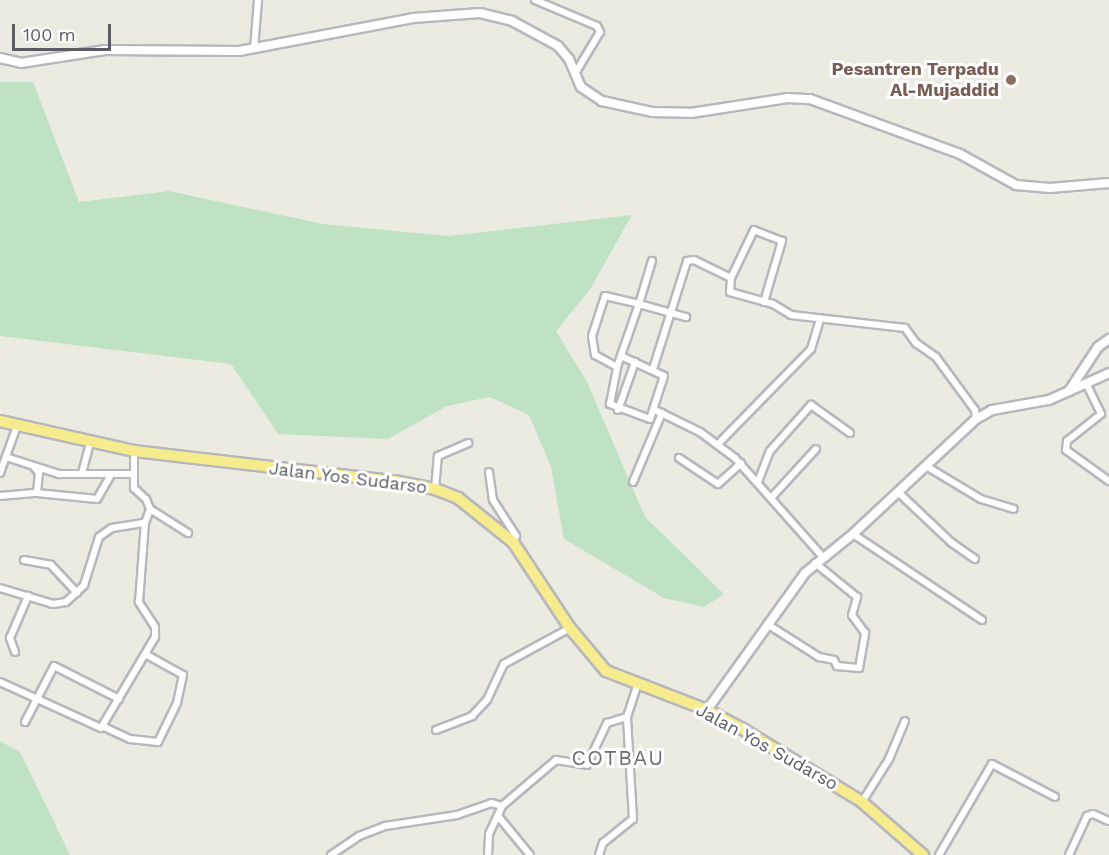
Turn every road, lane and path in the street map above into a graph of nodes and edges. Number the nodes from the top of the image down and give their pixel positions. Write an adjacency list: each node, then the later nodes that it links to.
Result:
1 (258, 0): 3 (street)
2 (535, 0): 5 (street)
3 (254, 49): 4 (street); 5 (street)
4 (0, 58)
5 (576, 72): 6 (street)
6 (1109, 183)
7 (652, 261): 10 (street)
8 (731, 278): 9 (street); 9 (street); 11 (street)
9 (764, 302): 13 (street)
10 (639, 304): 11 (street); 15 (street); 18 (street)
11 (670, 313): 12 (street); 19 (street)
12 (686, 317)
13 (820, 319): 26 (street); 32 (street)
14 (1109, 339): 17 (street)
15 (621, 356): 16 (street); 18 (street)
16 (635, 362): 19 (street); 24 (street)
17 (1086, 363): 21 (street); 23 (street)
18 (617, 367): 24 (street)
19 (653, 369): 25 (street)
20 (1109, 373): 21 (street)
21 (1097, 377): 22 (street)
22 (1086, 383): 23 (street); 45 (street)
23 (1069, 392): 26 (street)
24 (618, 410): 25 (street)
25 (658, 412): 32 (street); 46 (street)
26 (976, 419): 38 (street)
27 (0, 421): 28 (highway, Jalan Yos Sudarso)
28 (17, 426): 30 (highway, Jalan Yos Sudarso); 35 (street)
29 (850, 433): 47 (street)
30 (90, 443): 34 (highway, Jalan Yos Sudarso); 42 (street)
31 (468, 443): 48 (street)
32 (718, 444): 37 (street)
33 (816, 449): 52 (street)
34 (134, 452): 43 (street); 48 (highway, Jalan Yos Sudarso)
35 (6, 457): 39 (street); 41 (street)
36 (680, 458): 37 (street)
37 (741, 463): 47 (street)
38 (926, 466): 49 (street); 54 (street)
39 (34, 467): 42 (street); 50 (street)
40 (489, 471): 58 (street)
41 (0, 473)
42 (82, 473): 44 (street)
43 (131, 474): 44 (street); 53 (street)
44 (111, 475): 50 (street)
45 (1109, 481)
46 (633, 482)
47 (758, 482): 52 (street)
48 (435, 489): 58 (highway, Jalan Yos Sudarso)
49 (898, 492): 57 (street); 60 (street)
50 (37, 493): 51 (street)
51 (0, 496)
52 (772, 497): 59 (street)
53 (150, 509): 55 (street); 56 (street)
54 (1014, 509)
55 (145, 523): 64 (street); 70 (street)
56 (188, 533)
57 (853, 534): 59 (street); 66 (street)
58 (513, 542): 68 (highway, Jalan Yos Sudarso)
59 (823, 557): 62 (street)
60 (975, 559)
61 (24, 560): 64 (street)
62 (815, 563): 67 (street); 67 (street)
63 (0, 588): 65 (street)
64 (77, 593): 65 (street)
65 (28, 596): 69 (street)
66 (982, 620)
67 (767, 624): 75 (street)
68 (570, 627): 72 (highway, Jalan Yos Sudarso); 80 (street)
69 (15, 652)
70 (147, 654): 74 (street); 79 (street)
71 (0, 682): 73 (street)
72 (637, 686): 75 (highway, Jalan Yos Sudarso); 76 (street)
73 (37, 696): 74 (street); 78 (street); 79 (street)
74 (119, 699): 79 (street)
75 (707, 711): 82 (highway, Jalan Yos Sudarso)
76 (627, 717): 83 (street); 89 (street)
77 (905, 721): 82 (street)
78 (25, 722)
79 (102, 726)
80 (436, 730)
81 (1054, 797): 91 (street)
82 (862, 802): 90 (highway, Jalan Yos Sudarso)
83 (502, 806): 84 (street); 86 (street)
84 (498, 816): 87 (street); 88 (street)
85 (1109, 821): 92 (street)
86 (332, 855)
87 (488, 855)
88 (530, 855)
89 (599, 855)
90 (923, 855)
91 (939, 855)
92 (1069, 855)

